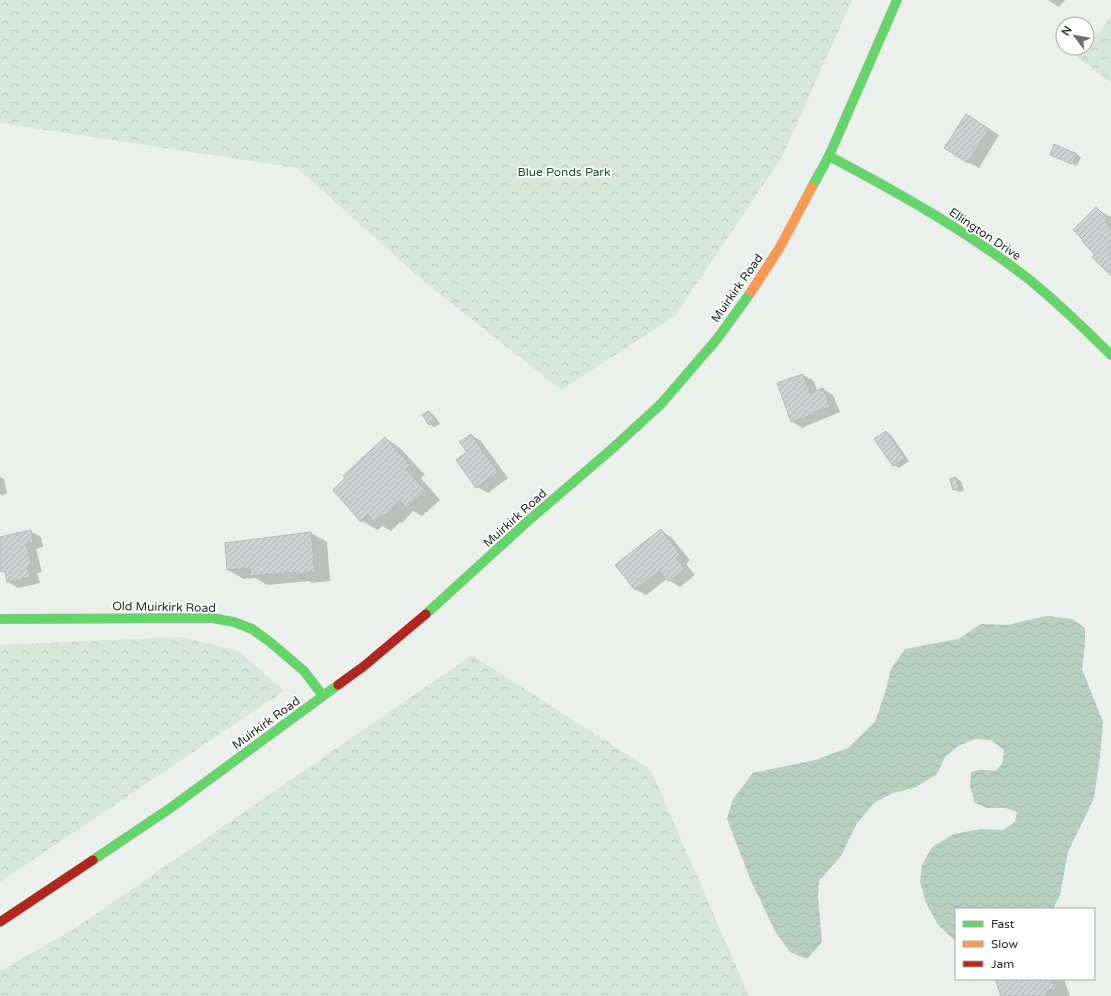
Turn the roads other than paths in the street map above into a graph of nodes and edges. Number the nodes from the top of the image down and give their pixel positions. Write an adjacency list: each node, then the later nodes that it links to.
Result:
1 (897, 0): 2 (main road, Muirkirk Road)
2 (829, 156): 3 (main road, Ellington Drive); 5 (main road, Muirkirk Road)
3 (1111, 355)
4 (0, 619): 5 (main road, Old Muirkirk Road)
5 (323, 696): 6 (main road, Muirkirk Road)
6 (0, 922)

